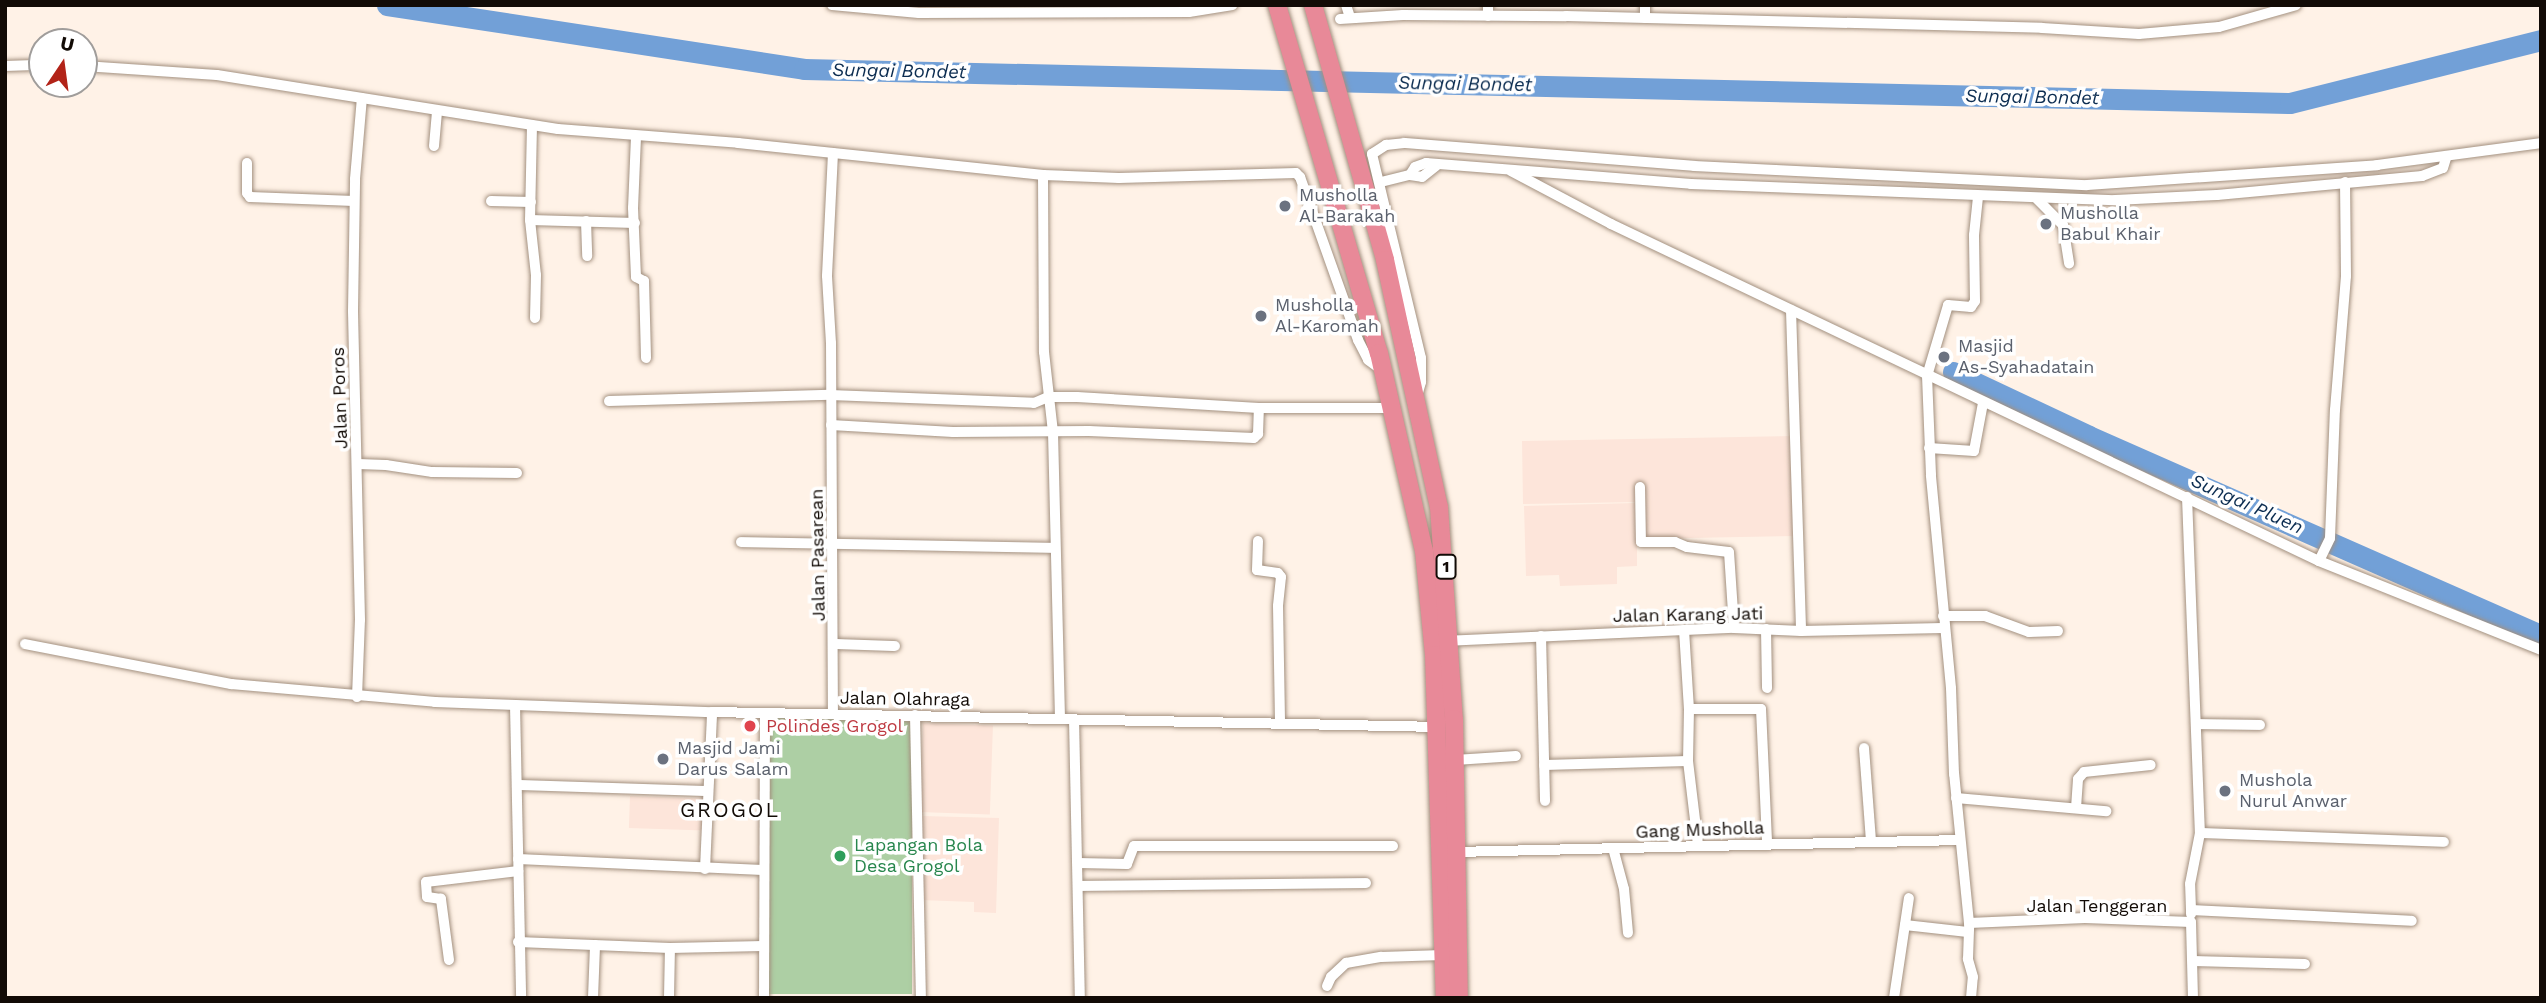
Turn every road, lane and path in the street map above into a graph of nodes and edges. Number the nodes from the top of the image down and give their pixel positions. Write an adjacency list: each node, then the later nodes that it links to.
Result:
1 (832, 5): 2 (street)
2 (1232, 5)
3 (1277, 5): 39 (highway, 1)
4 (1313, 5): 43 (highway, 1)
5 (1346, 5): 8 (street)
6 (1645, 5): 9 (street)
7 (2296, 5): 9 (street)
8 (1488, 11): 9 (street)
9 (1645, 18)
10 (5, 65): 11 (street)
11 (28, 65)
12 (98, 67): 13 (street)
13 (362, 98): 14 (street); 28 (street, Jalan Poros)
14 (436, 111): 15 (street); 18 (street)
15 (532, 125): 16 (street); 30 (street)
16 (636, 137): 19 (street); 33 (street)
17 (2541, 143): 20 (street)
18 (434, 146)
19 (833, 153): 23 (street); 41 (street, Jalan Pasarean)
20 (2446, 158): 24 (street); 25 (street)
21 (247, 163): 28 (street)
22 (1511, 171): 24 (street); 26 (street); 36 (street)
23 (1043, 175): 39 (street); 42 (street)
24 (1381, 182): 43 (street)
25 (2345, 182): 27 (street); 59 (street)
26 (1978, 195): 27 (street); 40 (street)
27 (2036, 199): 35 (street)
28 (355, 201): 51 (street, Jalan Poros)
29 (491, 201): 30 (street)
30 (531, 202): 31 (street)
31 (530, 220): 32 (street); 37 (street)
32 (586, 221): 33 (street); 34 (street)
33 (635, 223): 38 (street)
34 (587, 256)
35 (2069, 264)
36 (1791, 310): 40 (street); 65 (street)
37 (535, 318)
38 (646, 358)
39 (1384, 372): 47 (highway, 1)
40 (1928, 372): 45 (street); 50 (street)
41 (830, 395): 42 (street); 44 (street); 48 (street, Jalan Pasarean)
42 (1048, 397): 46 (street); 49 (street)
43 (1416, 398): 68 (highway, 1)
44 (608, 401)
45 (1983, 403): 50 (street); 54 (street)
46 (1259, 408): 47 (street); 49 (street)
47 (1393, 408): 68 (highway, 1)
48 (831, 425): 49 (street); 57 (street, Jalan Pasarean)
49 (1053, 432): 58 (street)
50 (1929, 448): 60 (street)
51 (358, 464): 52 (street); 74 (street, Jalan Poros)
52 (517, 473)
53 (1640, 487): 61 (street)
54 (2187, 497): 59 (street); 84 (street)
55 (1258, 541): 83 (street)
56 (741, 542): 57 (street)
57 (834, 543): 58 (street); 69 (street, Jalan Pasarean)
58 (1055, 548): 81 (street)
59 (2320, 559): 72 (street)
60 (1943, 616): 62 (street); 66 (street)
61 (1734, 628): 63 (street, Jalan Karang Jati); 64 (street, Jalan Karang Jati)
62 (1943, 628): 65 (street, Jalan Karang Jati); 95 (street)
63 (1766, 629): 65 (street, Jalan Karang Jati); 73 (street)
64 (1684, 630): 67 (street, Jalan Karang Jati); 76 (street)
65 (1801, 631)
66 (2058, 631)
67 (1541, 636): 68 (street, Jalan Karang Jati); 91 (street)
68 (1442, 641): 86 (highway, 1)
69 (834, 644): 71 (street); 79 (street, Jalan Pasarean)
70 (25, 645): 74 (street, Jalan Olahraga)
71 (895, 646)
72 (2541, 650)
73 (1767, 688)
74 (357, 697): 75 (street, Jalan Olahraga)
75 (516, 705): 77 (street, Jalan Olahraga); 93 (street)
76 (1689, 709): 90 (street); 103 (street)
77 (712, 712): 78 (street, Jalan Olahraga); 94 (street)
78 (765, 713): 79 (street, Jalan Olahraga); 111 (street)
79 (834, 714): 80 (street, Jalan Olahraga)
80 (915, 715): 81 (street, Jalan Olahraga); 135 (street)
81 (1060, 719): 82 (street, Jalan Olahraga)
82 (1074, 719): 83 (street, Jalan Olahraga); 109 (street)
83 (1280, 724): 86 (street, Jalan Olahraga)
84 (2198, 724): 85 (street); 99 (street)
85 (2260, 725)
86 (1445, 727): 89 (highway, 1); 107 (highway, 1)
87 (1864, 748): 101 (street)
88 (1516, 756): 89 (street)
89 (1455, 760): 107 (highway, 1)
90 (1688, 761): 91 (street); 104 (street)
91 (1544, 765): 96 (street)
92 (2151, 765): 97 (street)
93 (517, 785): 94 (street); 108 (street)
94 (708, 791): 110 (street)
95 (1956, 798): 97 (street); 100 (street)
96 (1545, 801)
97 (2076, 808): 98 (street)
98 (2106, 811)
99 (2200, 833): 102 (street); 116 (street)
100 (1960, 840): 101 (street, Gang Musholla); 120 (street)
101 (1871, 842): 103 (street, Gang Musholla)
102 (2444, 842)
103 (1767, 843): 104 (street, Gang Musholla)
104 (1698, 845): 106 (street, Gang Musholla)
105 (1393, 846): 109 (street)
106 (1613, 848): 107 (street, Gang Musholla); 121 (street)
107 (1448, 853): 126 (highway, 1); 138 (highway, 1)
108 (519, 859): 110 (street); 112 (street)
109 (1078, 863): 114 (street)
110 (705, 869): 111 (street)
111 (763, 870): 124 (street)
112 (518, 871): 122 (street); 127 (street)
113 (1366, 883): 114 (street)
114 (1079, 886): 136 (street)
115 (1909, 898): 119 (street)
116 (2191, 910): 117 (street); 118 (street)
117 (2412, 921)
118 (2191, 922): 120 (street, Jalan Tenggeran); 128 (street, Jalan Tenggeran)
119 (1905, 925): 120 (street, Jalan Tenggeran); 139 (street)
120 (1968, 927): 140 (street)
121 (1628, 933)
122 (519, 942): 123 (street); 131 (street)
123 (595, 945): 125 (street); 132 (street)
124 (763, 946): 125 (street); 134 (street)
125 (670, 948): 133 (street)
126 (1443, 955): 130 (street); 137 (highway, 1)
127 (449, 960)
128 (2193, 961): 129 (street); 141 (street, Jalan Tenggeran)
129 (2305, 964)
130 (1327, 986)
131 (521, 998)
132 (593, 998)
133 (669, 998)
134 (764, 998)
135 (921, 998)
136 (1080, 998)
137 (1445, 998)
138 (1459, 998)
139 (1895, 998)
140 (1971, 998)
141 (2193, 998)

